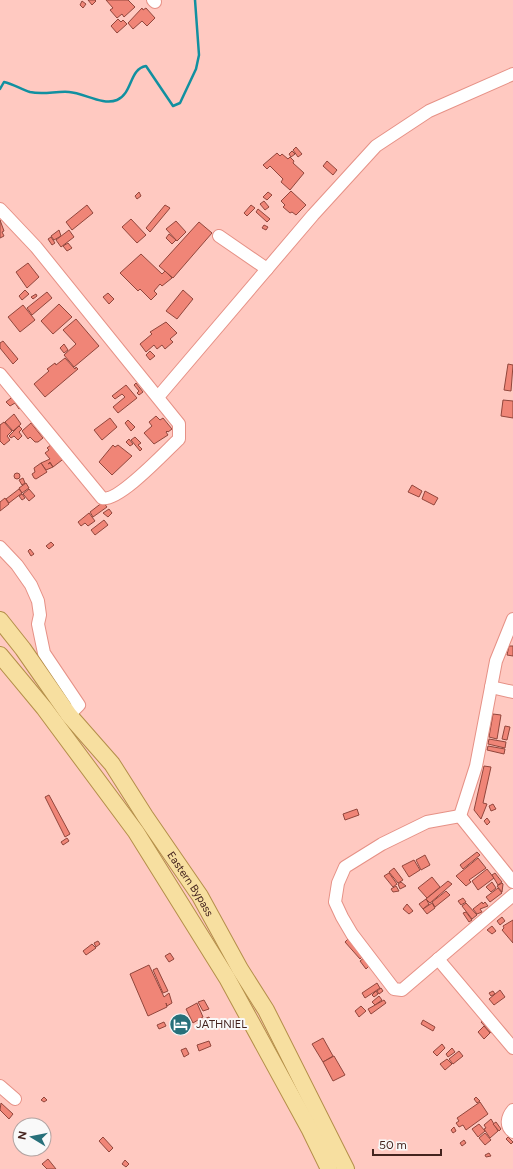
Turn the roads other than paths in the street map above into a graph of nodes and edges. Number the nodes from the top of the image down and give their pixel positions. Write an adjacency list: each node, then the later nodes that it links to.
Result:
1 (513, 74): 4 (street)
2 (0, 209): 6 (street)
3 (219, 236): 4 (street)
4 (268, 269): 6 (street)
5 (0, 374): 6 (street)
6 (158, 397)
7 (0, 547): 13 (street)
8 (513, 619): 11 (street)
9 (0, 620): 13 (main road, Eastern Bypass)
10 (0, 655): 23 (main road, Eastern Bypass)
11 (491, 687): 12 (street); 14 (street)
12 (513, 692)
13 (69, 715): 24 (main road, Eastern Bypass)
14 (460, 816): 15 (street); 17 (street)
15 (513, 882)
16 (513, 895): 17 (street)
17 (438, 959): 18 (street)
18 (513, 1048)
19 (0, 1086): 20 (street)
20 (15, 1099)
21 (513, 1110): 22 (street)
22 (513, 1132)
23 (329, 1169)
24 (346, 1169)

